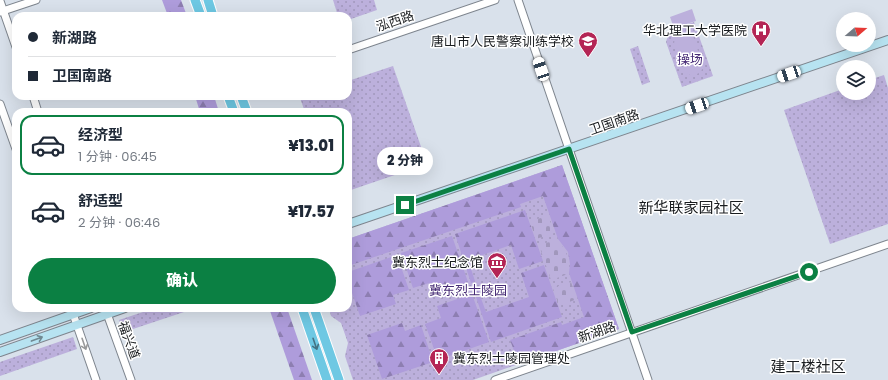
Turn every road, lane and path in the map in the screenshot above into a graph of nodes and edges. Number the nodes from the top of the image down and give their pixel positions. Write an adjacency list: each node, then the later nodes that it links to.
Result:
1 (36, 0): 7 (street)
2 (195, 0): 8 (main road)
3 (208, 0): 9 (main road)
4 (495, 0): 12 (street, 泓西路)
5 (518, 0): 15 (street)
6 (0, 1): 7 (street)
7 (2, 12): 10 (street)
8 (199, 12)
9 (212, 12)
10 (12, 37)
11 (888, 40): 15 (main road, 卫国南路)
12 (352, 49)
13 (0, 104): 14 (street)
14 (12, 138)
15 (569, 149): 16 (main road, 卫国南路); 25 (street)
16 (352, 223)
17 (888, 244): 25 (street, 新湖路)
18 (70, 312): 26 (main road)
19 (72, 312): 24 (street)
20 (104, 312): 24 (main road)
21 (106, 312): 29 (street, 福兴道)
22 (303, 312): 30 (main road, one-way to 30)
23 (315, 312): 31 (main road)
24 (77, 324): 27 (main road, one-way to 24); 28 (street, one-way to 28)
25 (632, 332): 32 (street, 新湖路); 33 (street)
26 (0, 340)
27 (0, 352)
28 (96, 380)
29 (130, 380)
30 (327, 380)
31 (339, 380)
32 (495, 380)
33 (648, 380)

